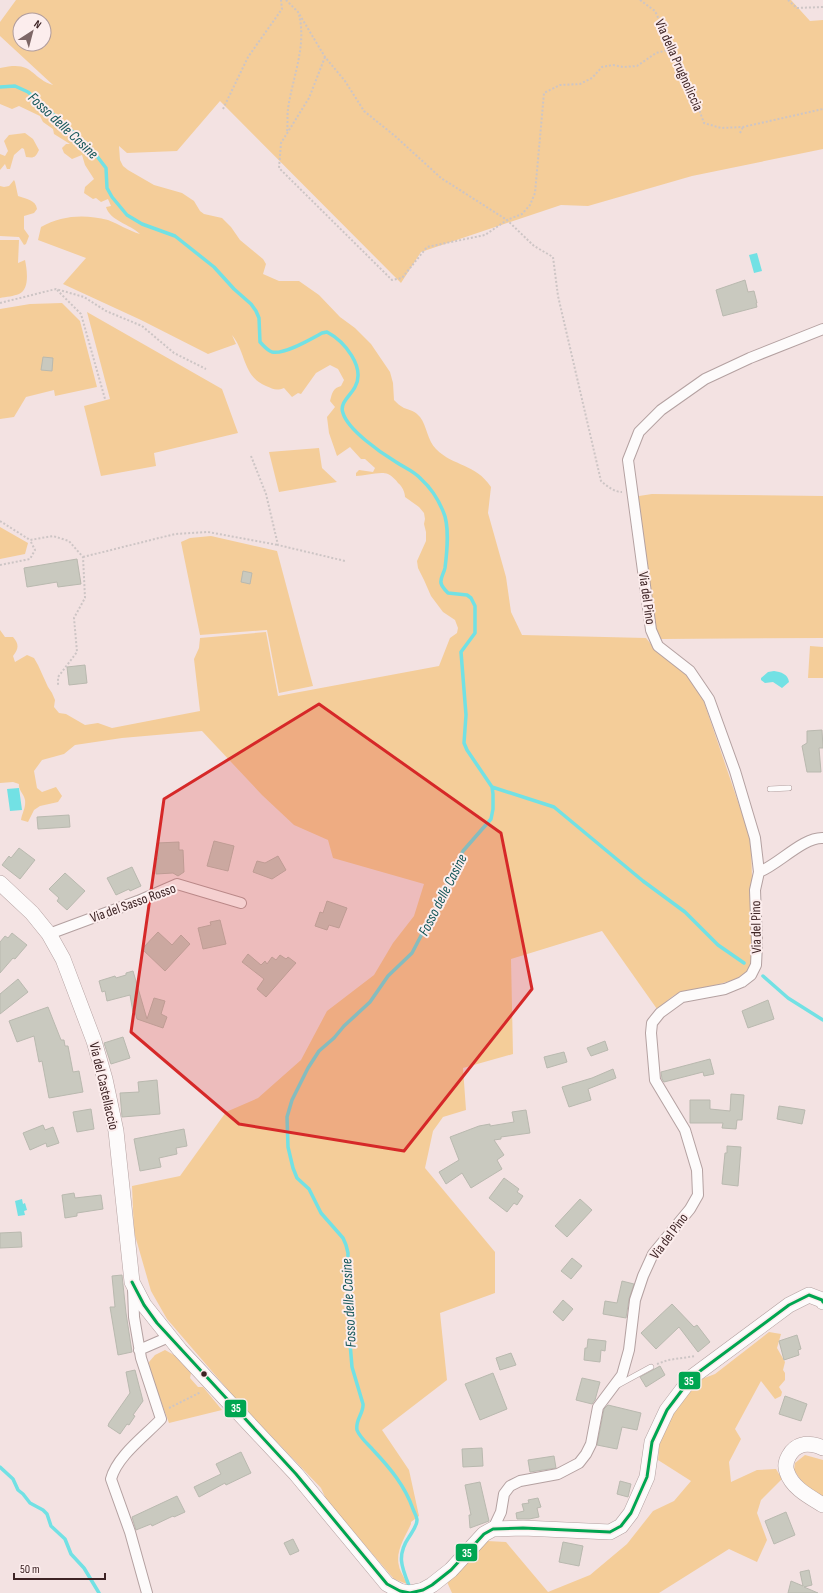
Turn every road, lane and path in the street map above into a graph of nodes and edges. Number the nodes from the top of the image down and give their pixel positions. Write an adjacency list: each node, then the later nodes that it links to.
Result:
1 (281, 0): 9 (path)
2 (640, 0): 7 (path, Via della Prugnoliccia)
3 (788, 0): 5 (path)
4 (288, 1): 6 (path)
5 (823, 7)
6 (298, 12): 8 (path); 12 (path)
7 (674, 52): 11 (path, Via della Prugnoliccia); 14 (path)
8 (325, 57): 12 (path); 14 (path)
9 (223, 109)
10 (823, 109): 11 (path)
11 (743, 126): 13 (path)
12 (287, 132): 14 (path)
13 (740, 133)
14 (507, 220): 21 (path)
15 (56, 289): 16 (path); 18 (path); 19 (path)
16 (0, 303)
17 (823, 329): 21 (street, Via del Pino)
18 (206, 369)
19 (105, 399)
20 (251, 456): 24 (path)
21 (631, 492): 32 (street, Via del Pino)
22 (0, 521): 23 (path)
23 (30, 540): 25 (path); 27 (path)
24 (278, 545): 25 (path); 26 (path)
25 (83, 557): 28 (path)
26 (345, 561)
27 (0, 564)
28 (58, 686)
29 (789, 788): 30 (lane)
30 (770, 789)
31 (823, 838): 32 (street)
32 (758, 872): 45 (street, Via del Pino)
33 (0, 883): 35 (street, Via del Castellaccio)
34 (241, 903): 35 (street, Via del Sasso Rosso)
35 (49, 934): 36 (street, Via del Castellaccio)
36 (132, 1282): 38 (street); 39 (street, Via del Castellaccio)
37 (823, 1301): 49 (street)
38 (144, 1305): 39 (street); 40 (street)
39 (134, 1317): 41 (street, Via del Castellaccio)
40 (169, 1337): 41 (street); 44 (street)
41 (139, 1350): 46 (street, Via del Castellaccio)
42 (698, 1356): 43 (path)
43 (651, 1367): 45 (lane)
44 (214, 1385): 46 (path); 49 (street)
45 (613, 1387): 49 (street, Via del Pino)
46 (159, 1414): 50 (street)
47 (823, 1448): 48 (street)
48 (823, 1505)
49 (493, 1529)
50 (148, 1593)

